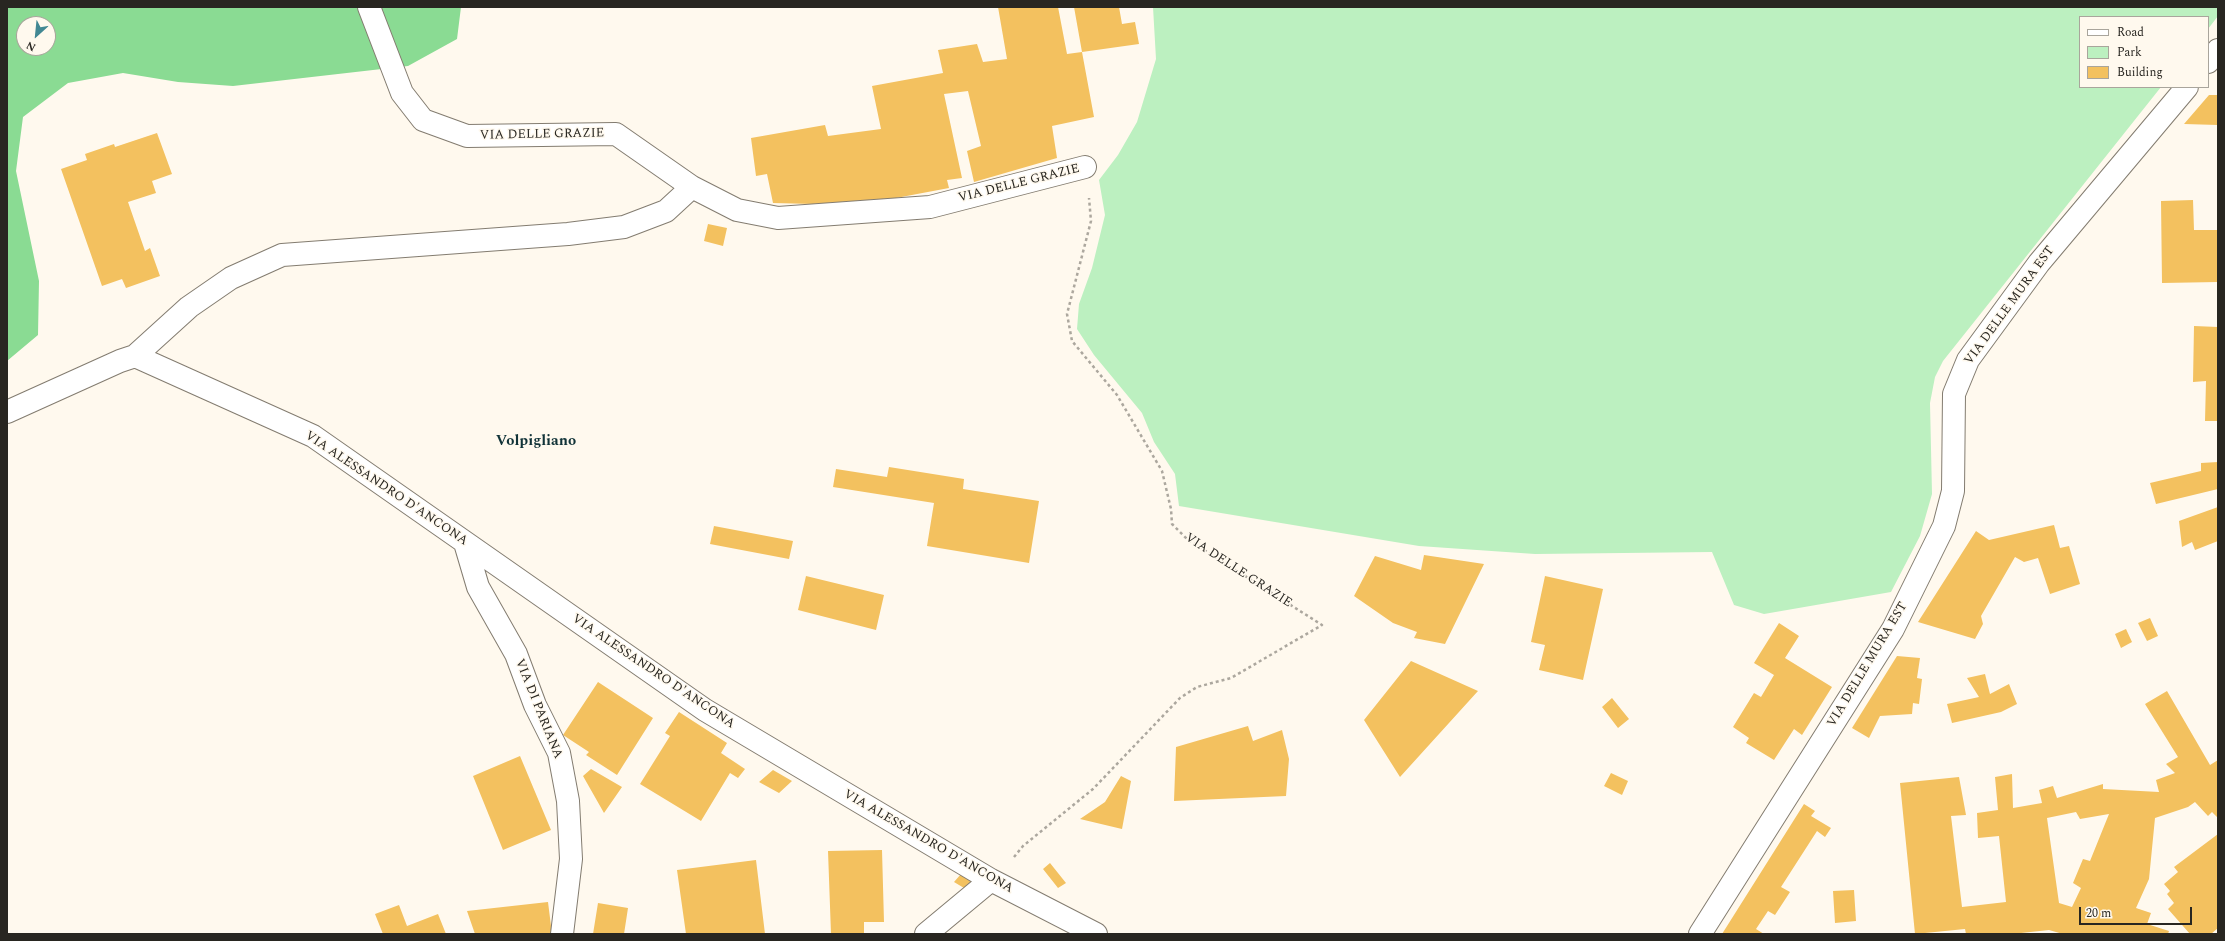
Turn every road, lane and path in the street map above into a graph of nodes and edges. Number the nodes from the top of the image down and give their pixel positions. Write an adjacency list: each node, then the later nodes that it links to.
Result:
1 (369, 7): 6 (street, VIA DELLE GRAZIE)
2 (2218, 50): 3 (street)
3 (2209, 61)
4 (2186, 88): 14 (street, VIA DELLE MURA EST)
5 (1085, 167): 6 (street, VIA DELLE GRAZIE); 10 (path, VIA DELLE GRAZIE)
6 (692, 187): 7 (street)
7 (135, 356): 8 (street); 9 (street, VIA ALESSANDRO D'ANCONA)
8 (7, 412)
9 (466, 543): 10 (street, VIA ALESSANDRO D'ANCONA); 11 (street, VIA DI PARIANA)
10 (991, 880): 12 (street); 13 (street, VIA ALESSANDRO D'ANCONA)
11 (562, 934)
12 (926, 934)
13 (1096, 934)
14 (1700, 934)

